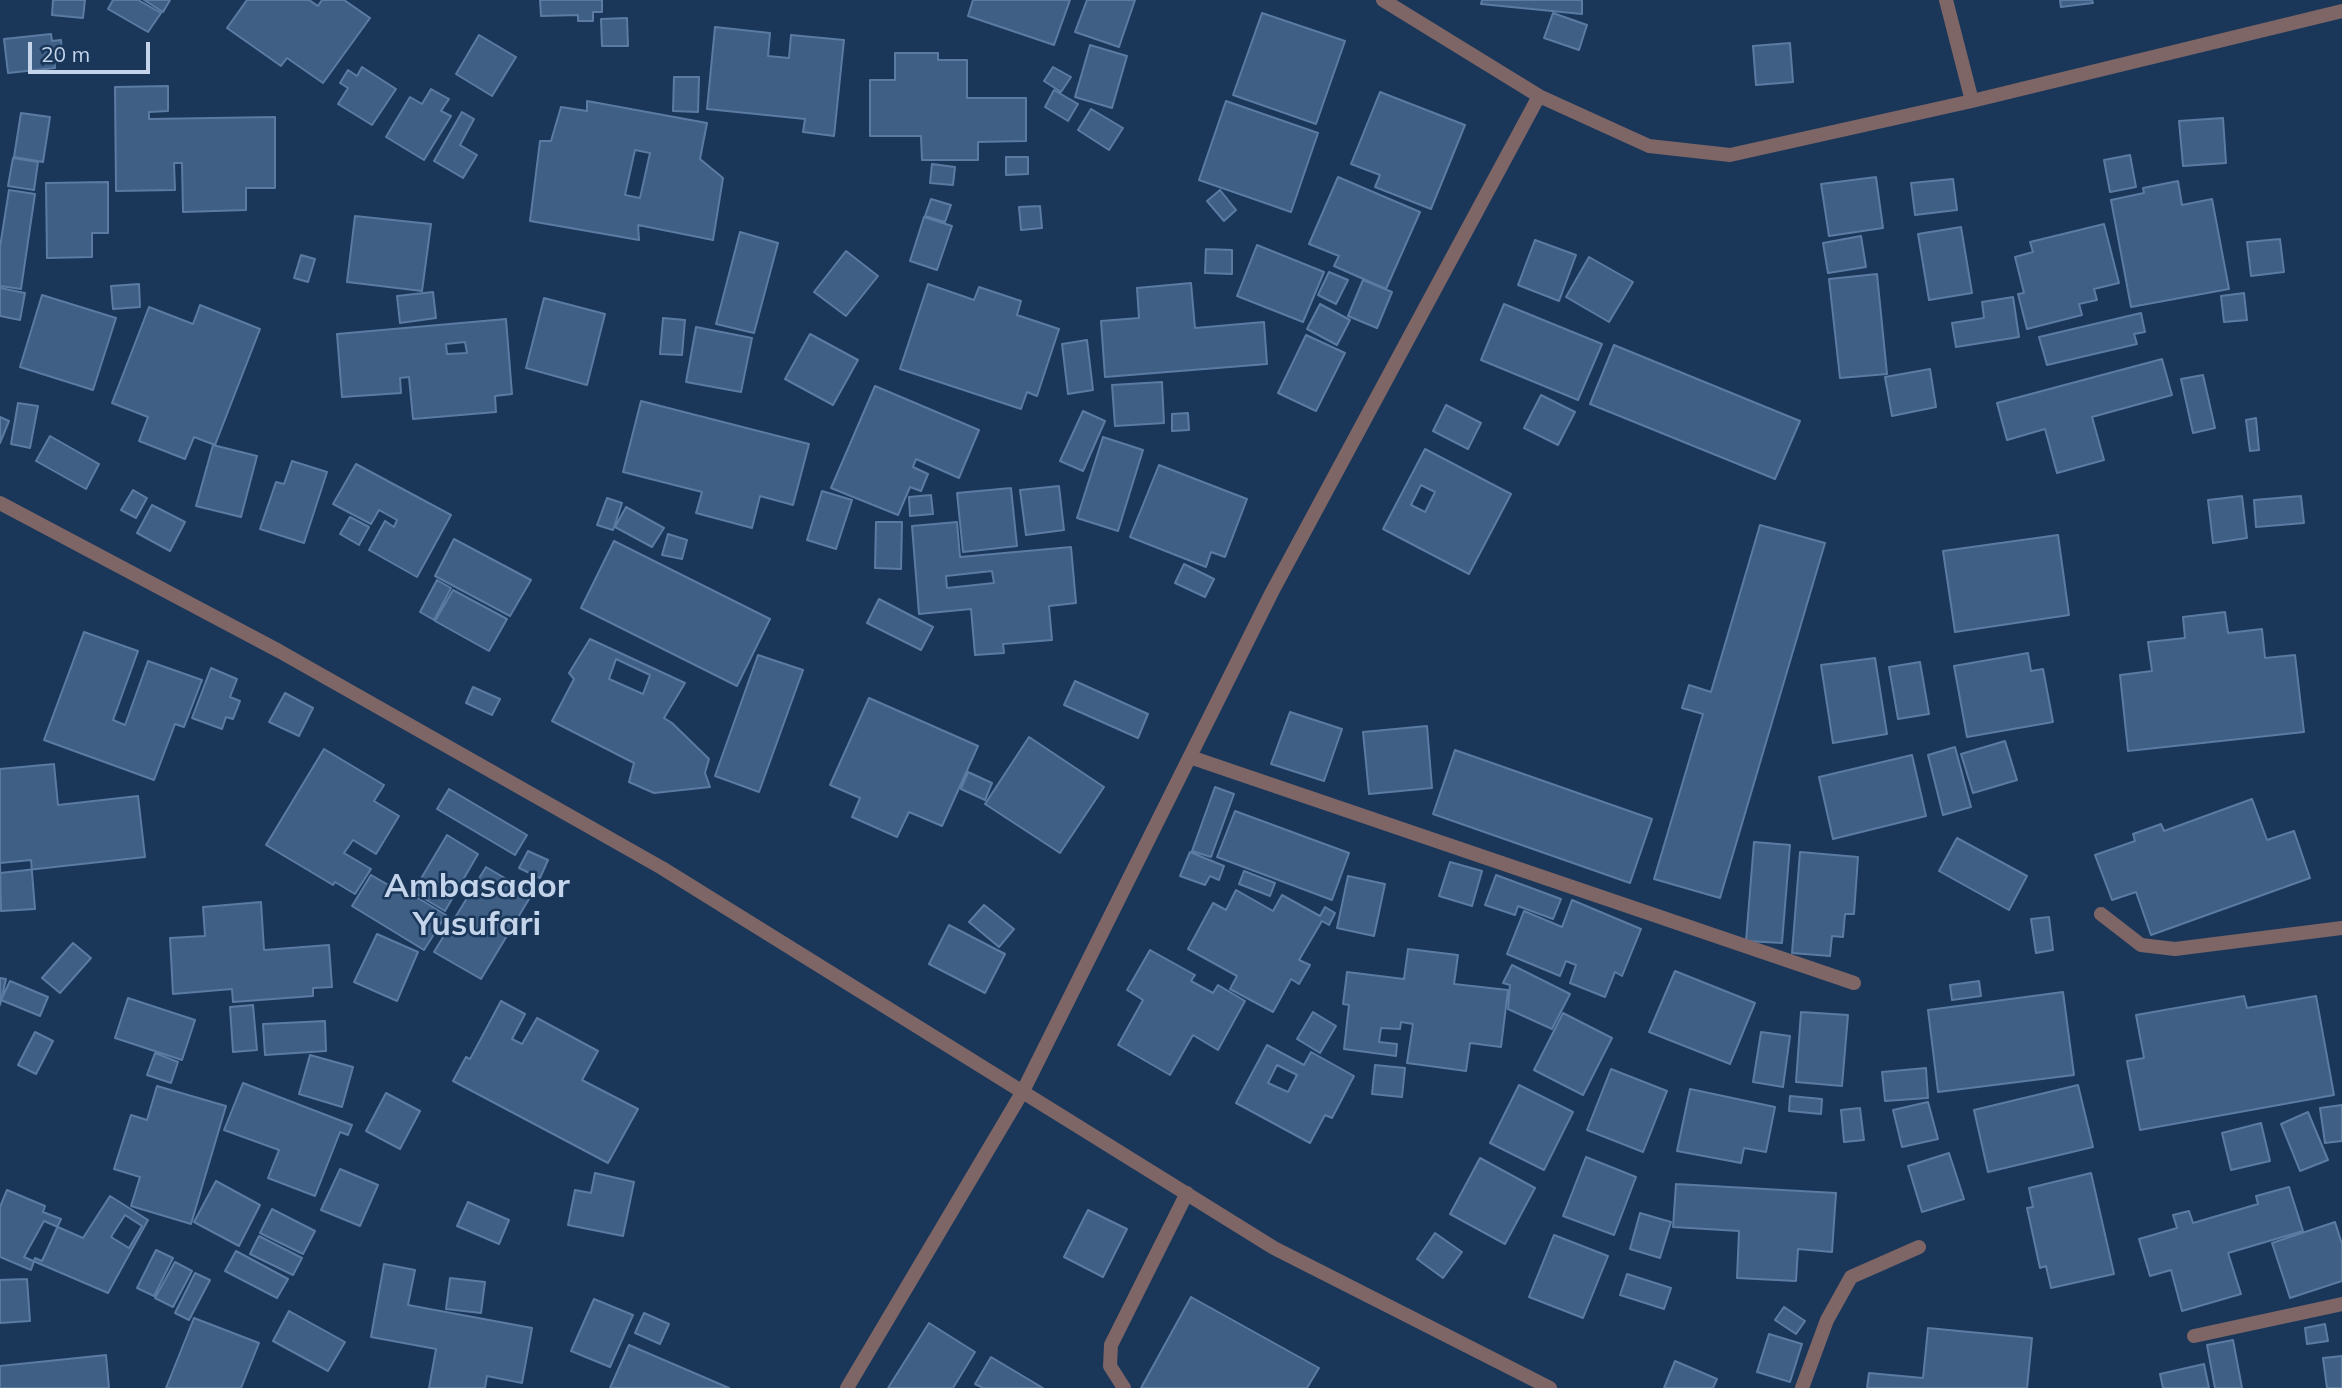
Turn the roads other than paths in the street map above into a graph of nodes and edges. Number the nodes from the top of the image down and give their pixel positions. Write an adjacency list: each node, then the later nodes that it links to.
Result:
1 (1383, 0): 4 (street)
2 (1946, 0): 5 (street)
3 (2342, 11): 5 (street)
4 (1539, 96): 5 (street); 7 (street)
5 (1972, 101)
6 (0, 503): 11 (street)
7 (1190, 757): 10 (street); 11 (street)
8 (2101, 914): 9 (street)
9 (2342, 928)
10 (1854, 984)
11 (1024, 1091): 12 (street); 16 (street)
12 (1186, 1193): 17 (street); 18 (street)
13 (1919, 1247): 19 (street)
14 (2342, 1304): 15 (street)
15 (2194, 1336)
16 (847, 1388)
17 (1124, 1388)
18 (1549, 1388)
19 (1802, 1388)

